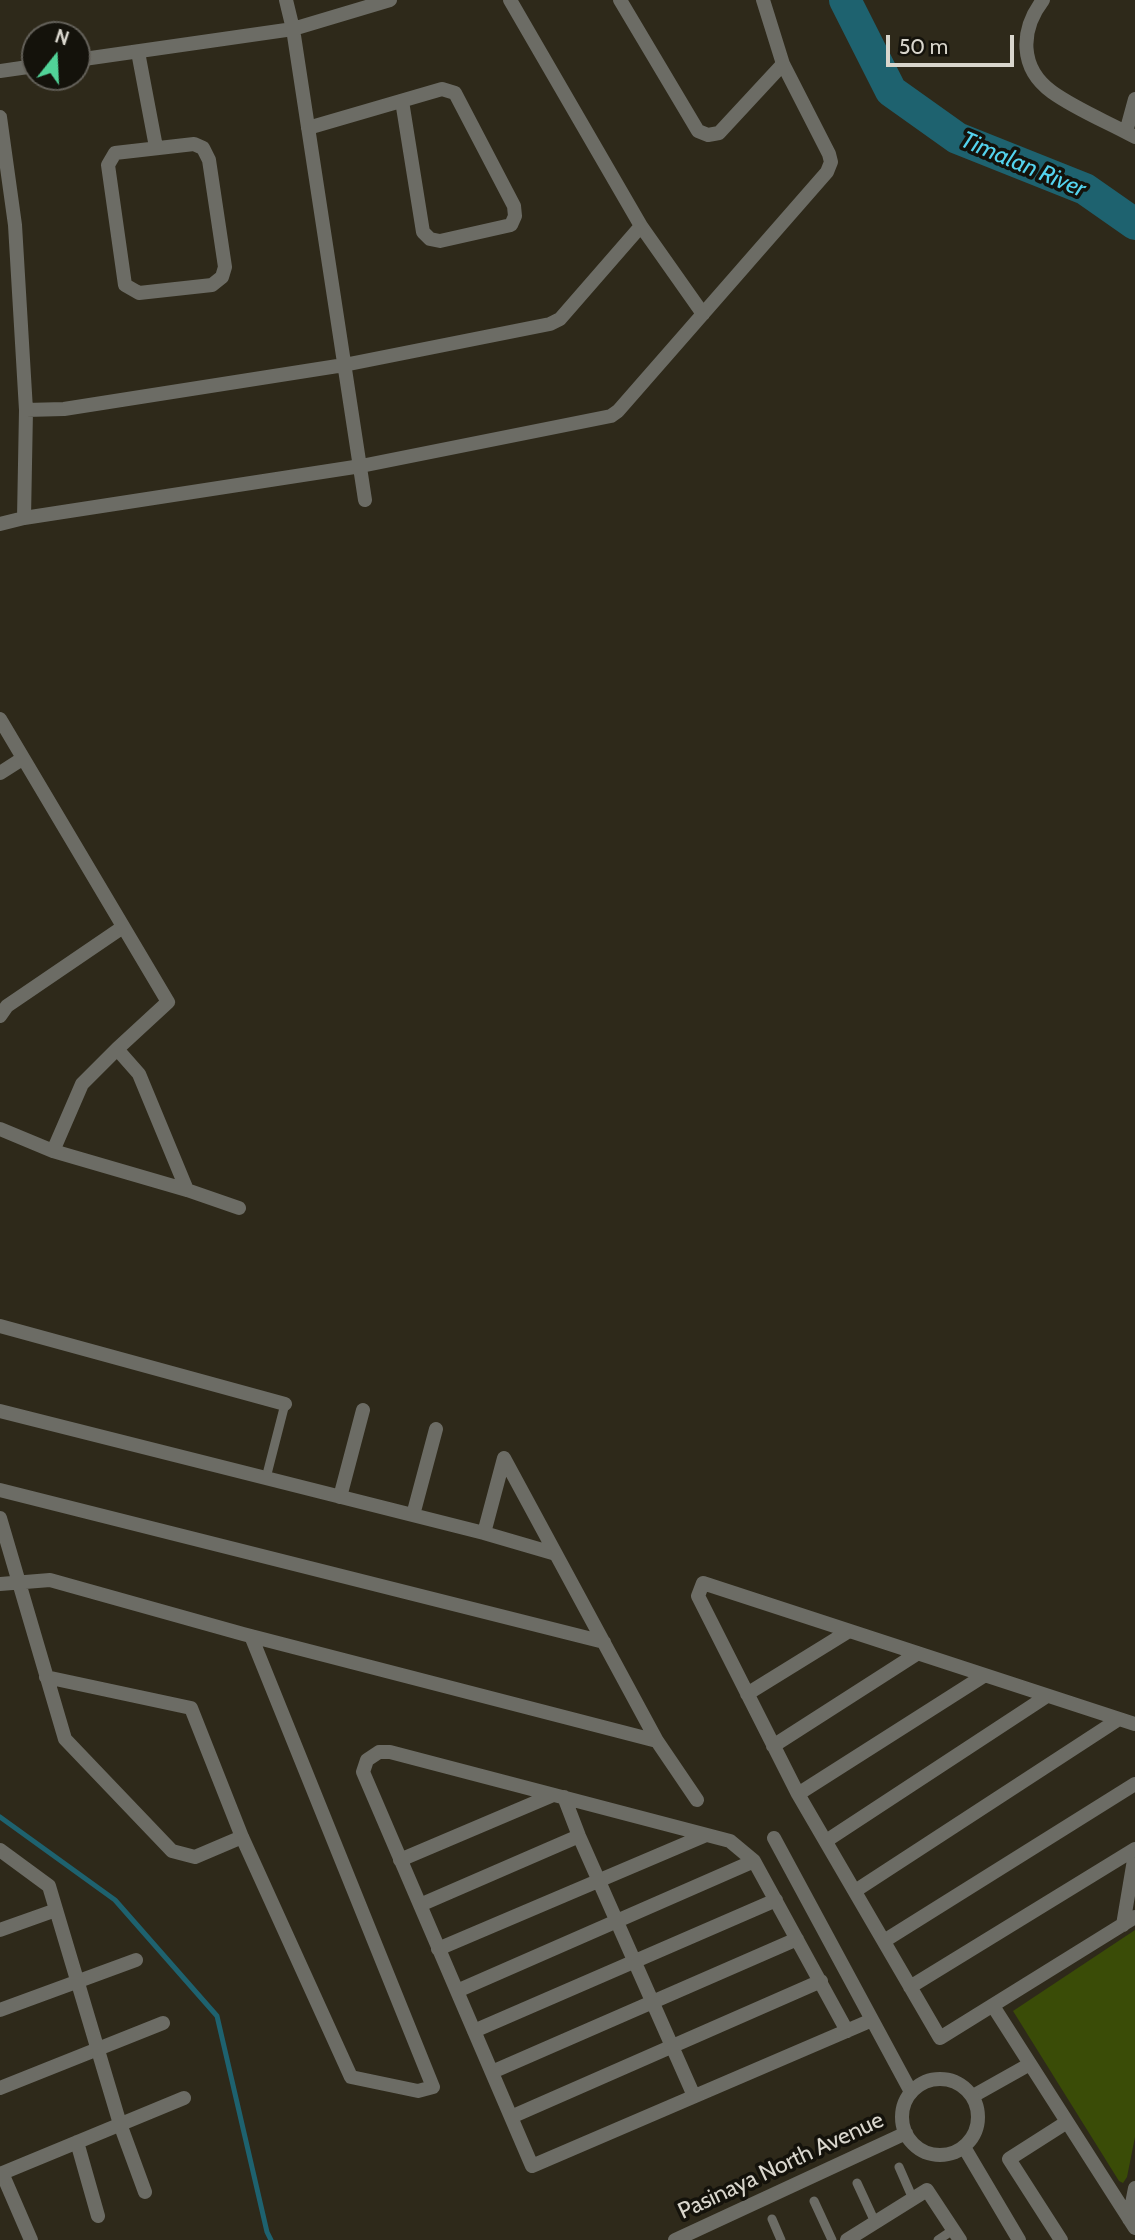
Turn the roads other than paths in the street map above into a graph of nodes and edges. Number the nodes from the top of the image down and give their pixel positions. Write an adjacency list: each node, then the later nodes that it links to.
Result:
1 (286, 0): 7 (street)
2 (390, 0): 7 (street)
3 (509, 0): 19 (street)
4 (620, 0): 10 (street)
5 (763, 0): 10 (street)
6 (1043, 0): 17 (street)
7 (293, 29): 8 (street); 16 (street)
8 (138, 52): 9 (street); 18 (street)
9 (91, 58)
10 (783, 64): 20 (street)
11 (21, 68): 12 (street)
12 (0, 71)
13 (1135, 99): 17 (street)
14 (402, 101): 14 (street); 16 (street)
15 (0, 117): 22 (street)
16 (308, 128): 21 (street)
17 (1131, 134)
18 (156, 147): 18 (street)
19 (641, 226): 20 (street); 21 (street)
20 (702, 314): 23 (street)
21 (344, 365): 22 (street); 23 (street)
22 (26, 410): 25 (street)
23 (361, 466): 24 (street); 25 (street)
24 (365, 500)
25 (24, 518): 26 (street)
26 (0, 524)
27 (0, 719): 28 (street)
28 (22, 759): 29 (street); 30 (street)
29 (0, 773)
30 (123, 927): 31 (street); 32 (street)
31 (0, 1016)
32 (117, 1049): 34 (street); 35 (street)
33 (0, 1129): 34 (street)
34 (53, 1151): 35 (street)
35 (187, 1190): 36 (street)
36 (239, 1208)
37 (0, 1326): 38 (street)
38 (285, 1404): 42 (lane)
39 (363, 1410): 44 (street)
40 (0, 1411): 42 (street)
41 (436, 1429): 45 (street)
42 (266, 1478): 44 (street)
43 (0, 1490): 53 (street)
44 (340, 1497): 45 (street)
45 (413, 1515): 47 (street)
46 (0, 1518): 49 (street)
47 (484, 1533): 48 (street); 48 (street)
48 (556, 1554): 53 (street)
49 (18, 1583): 50 (street); 52 (street); 56 (street)
50 (0, 1584)
51 (849, 1631): 54 (street); 57 (street); 57 (street)
52 (251, 1636): 61 (street); 69 (street)
53 (604, 1642): 61 (street)
54 (918, 1653): 55 (street); 62 (street)
55 (985, 1675): 58 (street); 64 (street)
56 (46, 1677): 69 (street); 69 (street)
57 (747, 1694): 62 (street)
58 (1047, 1696): 59 (street); 71 (street)
59 (1119, 1719): 60 (street); 77 (street)
60 (1135, 1724)
61 (657, 1741): 66 (street)
62 (773, 1746): 64 (street)
63 (1135, 1784): 85 (street)
64 (798, 1794): 71 (street)
65 (559, 1796): 67 (street); 68 (street); 74 (street); 74 (street)
66 (697, 1800)
67 (706, 1835): 75 (street); 76 (street)
68 (579, 1836): 76 (street); 79 (street)
69 (242, 1838)
70 (774, 1838): 96 (street)
71 (826, 1841): 77 (street)
72 (0, 1850): 80 (street)
73 (1135, 1852): 82 (street); 91 (street)
74 (400, 1860): 79 (street)
75 (754, 1861): 78 (street); 81 (street)
76 (598, 1879): 81 (street); 86 (street)
77 (855, 1891): 85 (street)
78 (776, 1900): 84 (street); 88 (street)
79 (420, 1905): 86 (street)
80 (56, 1910): 83 (street); 89 (street)
81 (617, 1921): 88 (street); 92 (street)
82 (1129, 1921): 94 (street)
83 (0, 1930)
84 (797, 1939): 90 (street); 93 (street)
85 (884, 1941): 91 (street)
86 (438, 1949): 92 (street)
87 (136, 1960): 89 (street)
88 (635, 1961): 93 (street); 98 (street)
89 (77, 1981): 95 (street); 101 (street)
90 (821, 1981): 99 (street); 100 (street)
91 (910, 1987): 94 (street)
92 (457, 1991): 98 (street)
93 (653, 2002): 100 (street); 103 (street)
94 (993, 2006): 102 (street)
95 (0, 2010)
96 (873, 2020): 99 (street); 105 (street)
97 (163, 2023): 101 (street)
98 (474, 2031): 103 (street)
99 (847, 2031): 106 (street)
100 (672, 2046): 106 (street); 109 (street)
101 (97, 2049): 104 (street); 111 (street)
102 (1030, 2064): 107 (street); 110 (street)
103 (492, 2072): 109 (street)
104 (0, 2088)
105 (911, 2092): 107 (street); 112 (street)
106 (695, 2096): 109 (street)
107 (972, 2096): 114 (street)
108 (184, 2098): 111 (street)
109 (511, 2117)
110 (1067, 2122): 125 (street); 134 (street)
111 (120, 2124): 113 (street); 118 (street)
112 (906, 2133): 114 (street); 128 (street, Pasinaya North Avenue)
113 (77, 2142): 116 (street); 122 (street)
114 (964, 2147): 133 (street)
115 (899, 2167): 120 (lane)
116 (1, 2174): 127 (street)
117 (857, 2183): 124 (lane)
118 (145, 2192)
119 (1134, 2198): 125 (street)
120 (913, 2199): 124 (street); 126 (street)
121 (814, 2201): 130 (lane)
122 (98, 2216)
123 (772, 2219): 129 (lane)
124 (875, 2222): 131 (street)
125 (1132, 2223)
126 (957, 2235): 132 (lane)
127 (31, 2240)
128 (675, 2240)
129 (781, 2240)
130 (832, 2240)
131 (847, 2240)
132 (938, 2240)
133 (1019, 2240)
134 (1061, 2240)

